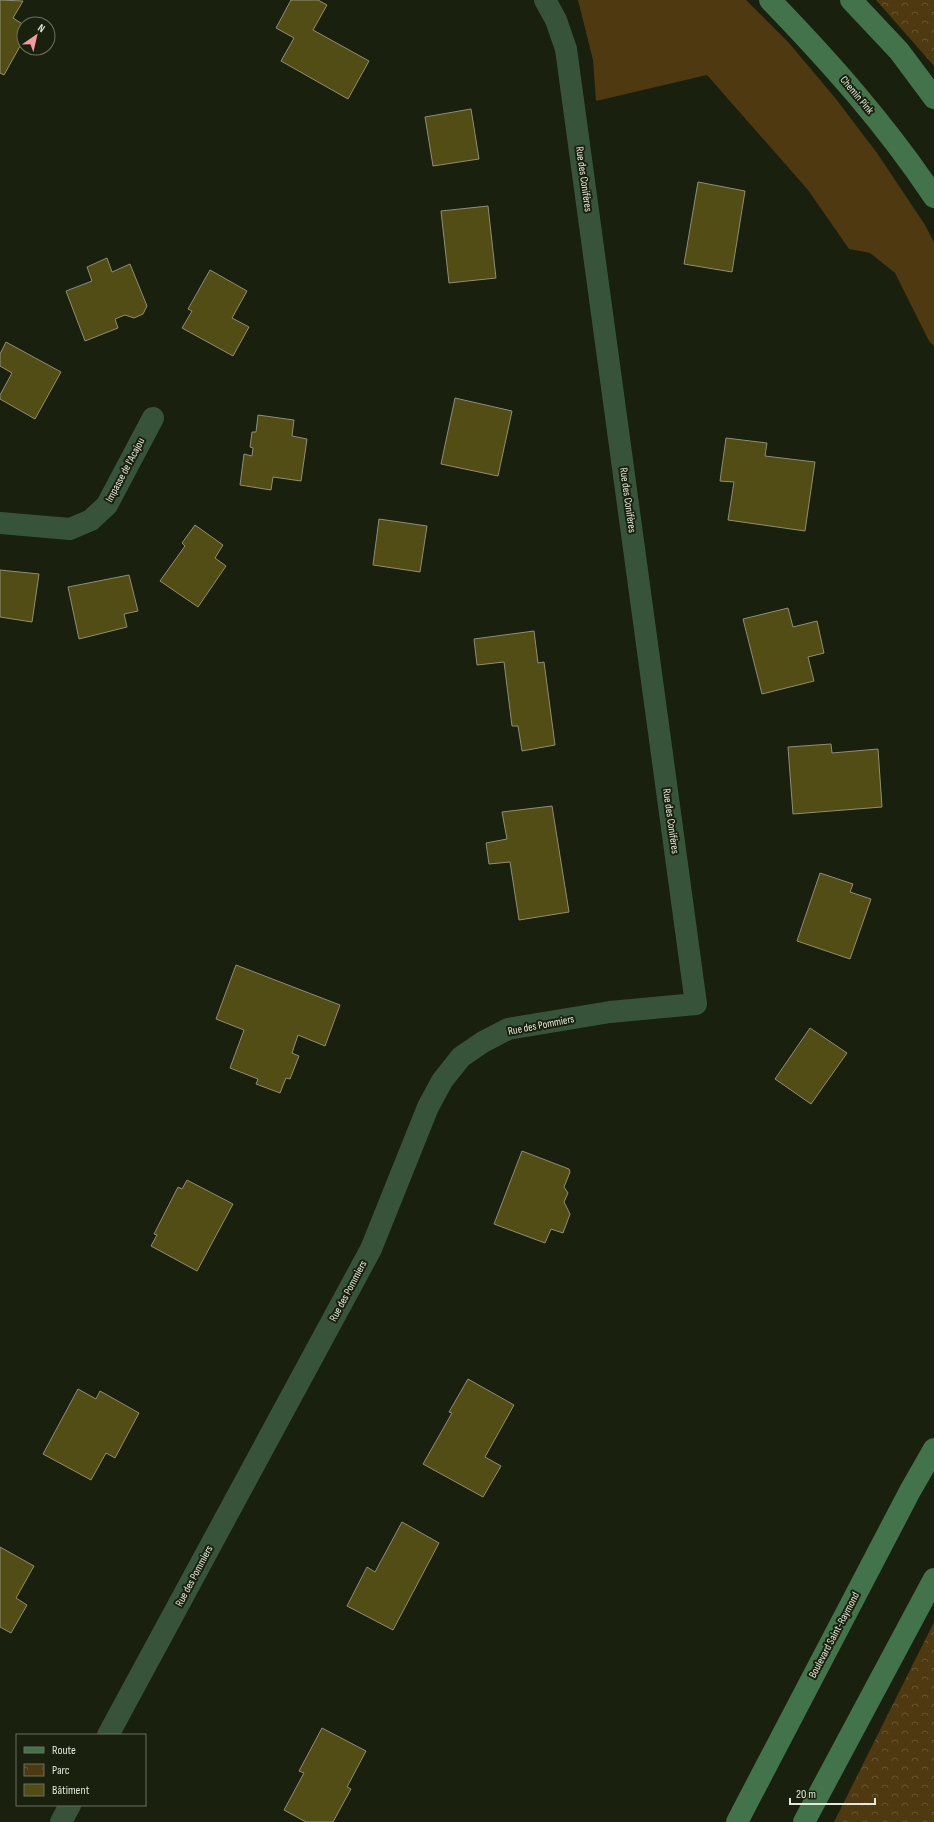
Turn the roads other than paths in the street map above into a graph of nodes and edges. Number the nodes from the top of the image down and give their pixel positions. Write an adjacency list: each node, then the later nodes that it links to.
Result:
1 (545, 0): 8 (street, Rue des Conifères)
2 (770, 0): 5 (main road, Chemin Pink)
3 (851, 0): 4 (main road)
4 (934, 98)
5 (934, 197)
6 (153, 418): 7 (street, Impasse de l'Acajou)
7 (0, 523)
8 (696, 1004): 11 (street, Rue des Pommiers)
9 (934, 1449): 14 (main road, Boulevard Saint-Raymond)
10 (934, 1579): 15 (main road)
11 (109, 1734)
12 (69, 1806): 13 (street)
13 (61, 1822)
14 (736, 1822)
15 (804, 1822)

